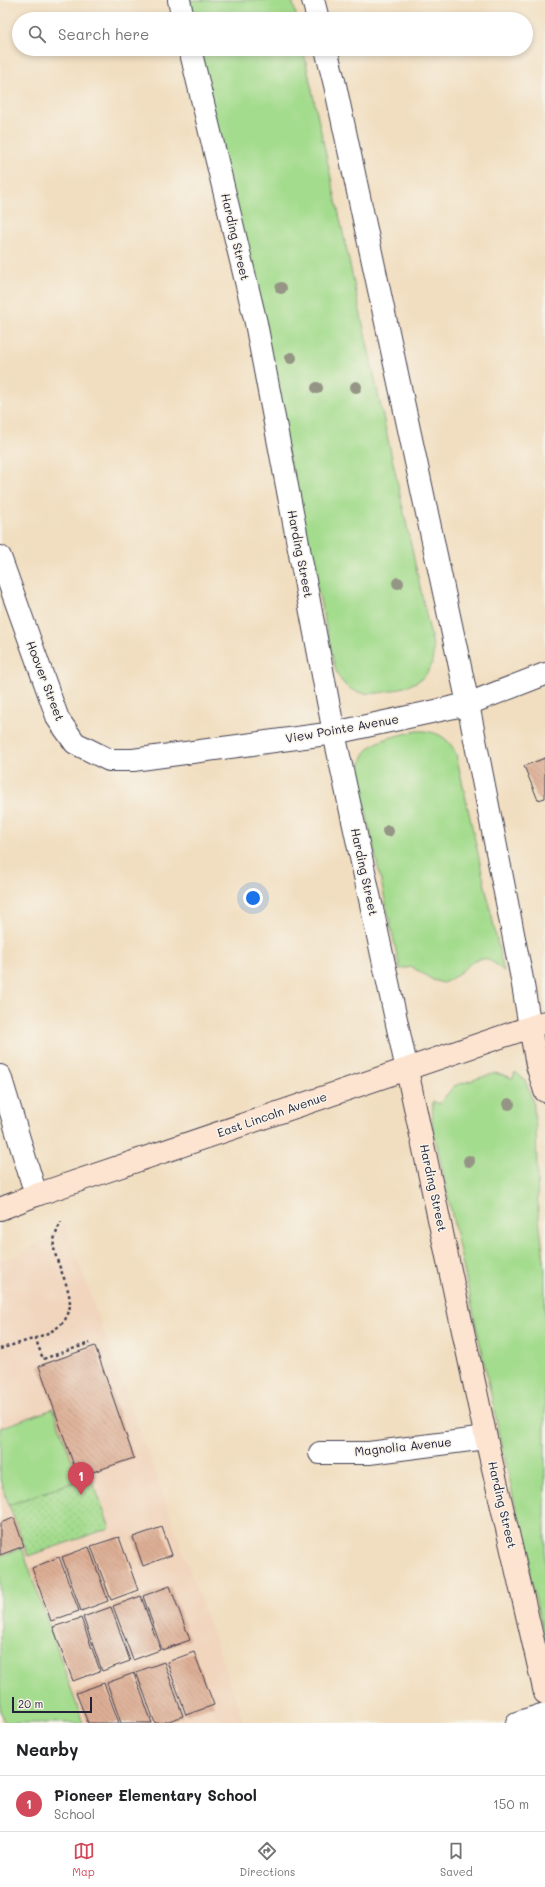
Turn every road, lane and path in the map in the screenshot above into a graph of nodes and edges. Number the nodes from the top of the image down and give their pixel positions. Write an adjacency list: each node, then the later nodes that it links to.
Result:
1 (179, 0): 3 (street)
2 (313, 0): 4 (street)
3 (182, 12)
4 (316, 12)
5 (192, 56): 10 (street, Harding Street)
6 (328, 56): 9 (street)
7 (0, 557): 11 (street, Hoover Street)
8 (545, 674): 9 (street, View Pointe Avenue)
9 (468, 704): 10 (street, View Pointe Avenue); 12 (street)
10 (334, 733): 11 (street, View Pointe Avenue); 13 (street, Harding Street)
11 (133, 760)
12 (538, 1025): 13 (street, East Lincoln Avenue); 15 (street)
13 (408, 1070): 16 (street, East Lincoln Avenue); 22 (street, Harding Street)
14 (0, 1076): 16 (street)
15 (545, 1091)
16 (36, 1195): 17 (street, East Lincoln Avenue)
17 (0, 1209)
18 (61, 1222): 19 (path)
19 (35, 1337): 20 (path); 21 (path)
20 (90, 1343)
21 (0, 1349)
22 (486, 1438): 23 (street, Magnolia Avenue); 24 (street, Harding Street)
23 (320, 1453)
24 (545, 1693)
25 (545, 1714): 26 (street)
26 (517, 1723)

